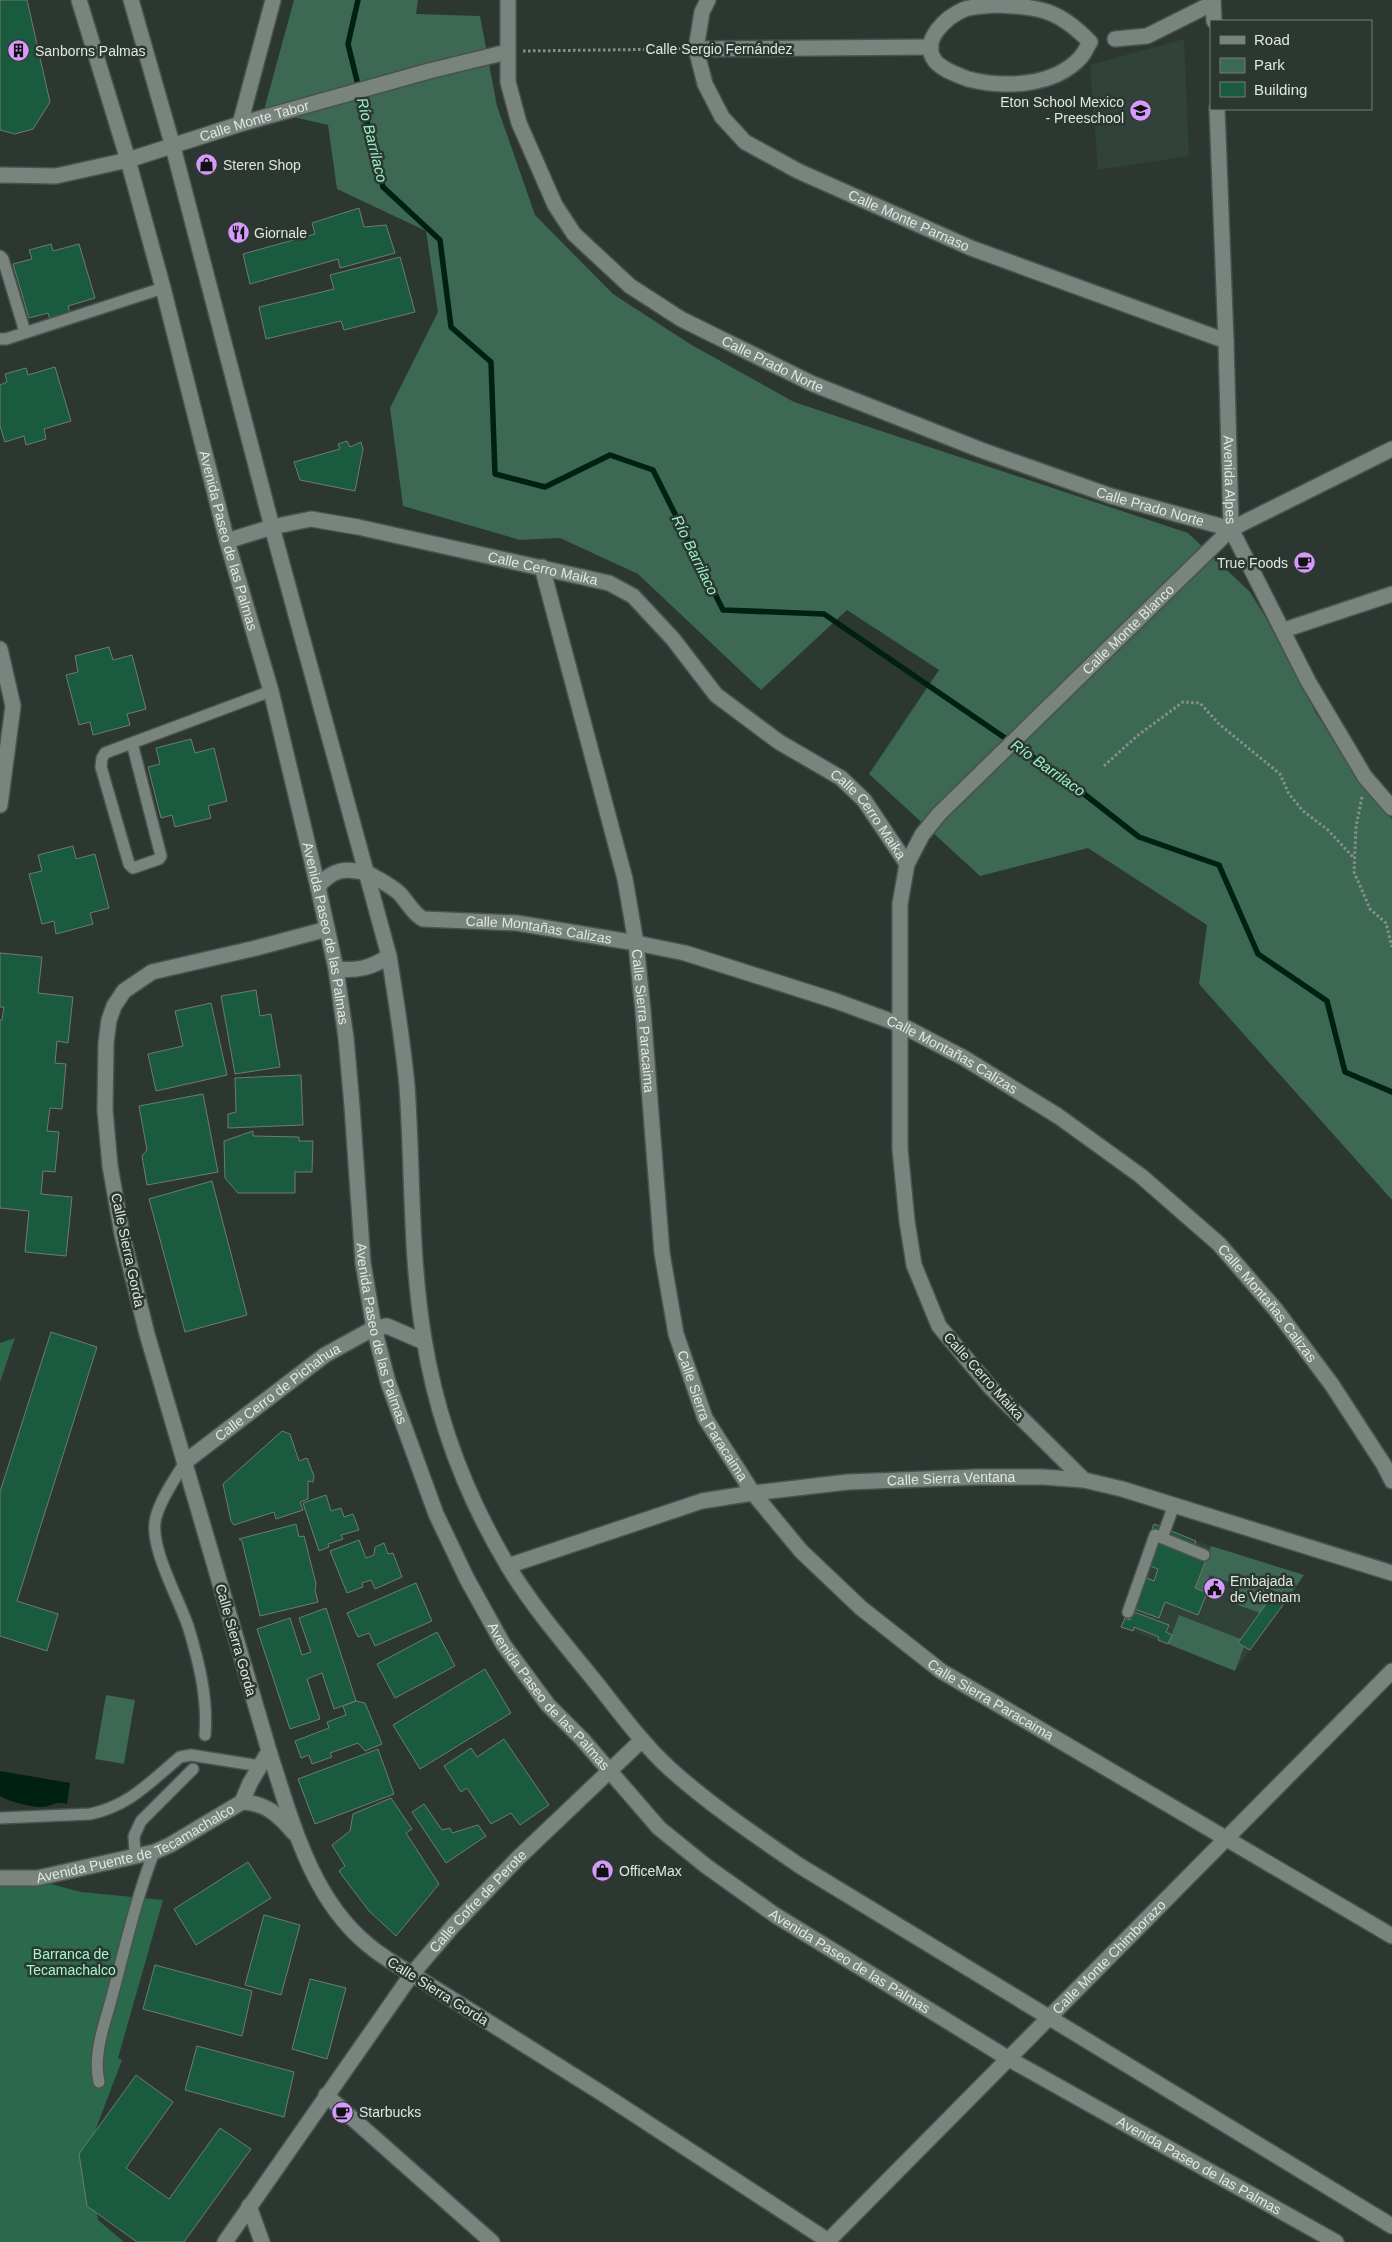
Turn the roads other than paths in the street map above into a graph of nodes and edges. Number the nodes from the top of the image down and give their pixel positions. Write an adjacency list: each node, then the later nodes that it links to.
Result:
1 (79, 0): 15 (street, Avenida Paseo de las Palmas)
2 (131, 0): 14 (street)
3 (273, 0): 13 (street)
4 (508, 0): 11 (street, Calle Prado Norte)
5 (708, 0): 10 (street, Calle Monte Parnaso)
6 (1213, 1): 7 (street); 8 (street)
7 (1214, 20)
8 (1115, 39)
9 (931, 47): 9 (street); 10 (street, Calle Sergio Fernández)
10 (696, 49): 21 (street, Calle Monte Parnaso)
11 (507, 52): 13 (street, Calle Monte Tabor); 24 (street, Calle Prado Norte)
12 (1217, 110): 21 (street, Avenida Alpes)
13 (240, 124): 14 (street, Calle Monte Tabor)
14 (173, 147): 15 (street, Calle Monte Tabor); 23 (street)
15 (128, 160): 16 (street, Calle Monte Tabor); 18 (street, Avenida Paseo de las Palmas)
16 (0, 175)
17 (0, 256): 19 (lane)
18 (163, 288): 19 (lane); 25 (street, Avenida Paseo de las Palmas)
19 (25, 332): 20 (lane)
20 (0, 338)
21 (1226, 341): 24 (street, Avenida Alpes)
22 (1392, 449): 24 (street, Calle Monte Blanco)
23 (272, 527): 25 (street, Calle Cerro Maika); 26 (street, Calle Cerro Maika); 35 (street)
24 (1230, 529): 28 (street, Avenida Alpes); 34 (street, Calle Monte Blanco)
25 (227, 540): 30 (street, Avenida Paseo de las Palmas)
26 (542, 567): 34 (street, Calle Cerro Maika); 38 (street, Calle Sierra Paracaima)
27 (1392, 594): 28 (street)
28 (1284, 630): 33 (street, Avenida Alpes)
29 (0, 649): 32 (street)
30 (271, 691): 31 (lane); 36 (street, Avenida Paseo de las Palmas)
31 (132, 743): 31 (lane)
32 (0, 805)
33 (1392, 808)
34 (907, 864): 41 (street, Calle Cerro Maika)
35 (368, 874): 36 (street, Calle Montañas Calizas); 38 (street, Calle Montañas Calizas); 39 (street)
36 (318, 887): 37 (street, Avenida Paseo de las Palmas)
37 (327, 929): 40 (street, Avenida Paseo de las Palmas); 44 (street, Calle Sierra Gorda)
38 (636, 942): 41 (street, Calle Montañas Calizas); 47 (street, Calle Sierra Paracaima)
39 (389, 956): 40 (street); 43 (street)
40 (336, 968): 42 (street, Avenida Paseo de las Palmas)
41 (899, 1024): 45 (street, Calle Cerro Maika); 46 (street, Calle Montañas Calizas)
42 (374, 1328): 43 (street); 44 (street, Calle Cerro de Pichahua); 60 (street, Avenida Paseo de las Palmas)
43 (424, 1342): 51 (street)
44 (185, 1462): 55 (lane); 57 (street, Calle Sierra Gorda)
45 (1084, 1480): 47 (street, Calle Sierra Ventana); 48 (street, Calle Sierra Ventana)
46 (1392, 1481)
47 (753, 1493): 51 (street, Calle Sierra Ventana); 64 (street, Calle Sierra Paracaima)
48 (1174, 1505): 49 (lane); 52 (street, Calle Sierra Ventana)
49 (1162, 1538): 50 (lane); 53 (lane)
50 (1204, 1554)
51 (508, 1566): 56 (street)
52 (1392, 1573)
53 (1128, 1612)
54 (1392, 1671): 64 (street, Calle Monte Chimborazo)
55 (204, 1735)
56 (642, 1740): 60 (street, Calle Cofre de Perote); 70 (street)
57 (269, 1751): 58 (street, Avenida Puente de Tecamachalco); 63 (street, Calle Sierra Gorda)
58 (260, 1766): 61 (street, Avenida Puente de Tecamachalco); 62 (lane)
59 (193, 1769): 66 (lane)
60 (609, 1771): 69 (street, Calle Cofre de Perote); 71 (street, Avenida Paseo de las Palmas)
61 (242, 1802): 63 (street); 65 (street, Avenida Puente de Tecamachalco)
62 (0, 1818)
63 (297, 1836): 69 (street, Calle Sierra Gorda)
64 (1226, 1840): 68 (street, Calle Sierra Paracaima); 70 (street, Calle Monte Chimborazo)
65 (154, 1852): 66 (street, Avenida Puente de Tecamachalco); 72 (lane)
66 (135, 1856): 67 (street, Avenida Puente de Tecamachalco)
67 (0, 1878)
68 (1392, 1936)
69 (412, 1974): 73 (street, Calle Cofre de Perote); 79 (street, Calle Sierra Gorda)
70 (1048, 2017): 71 (street, Calle Monte Chimborazo); 75 (street)
71 (1008, 2059): 79 (street, Calle Monte Chimborazo); 80 (street, Avenida Paseo de las Palmas)
72 (99, 2082)
73 (326, 2095): 74 (street, Calle Cofre de Perote); 78 (street)
74 (250, 2206): 76 (street, Calle Cofre de Perote); 77 (street)
75 (1392, 2226)
76 (225, 2242)
77 (262, 2242)
78 (492, 2242)
79 (828, 2242)
80 (1336, 2242)

